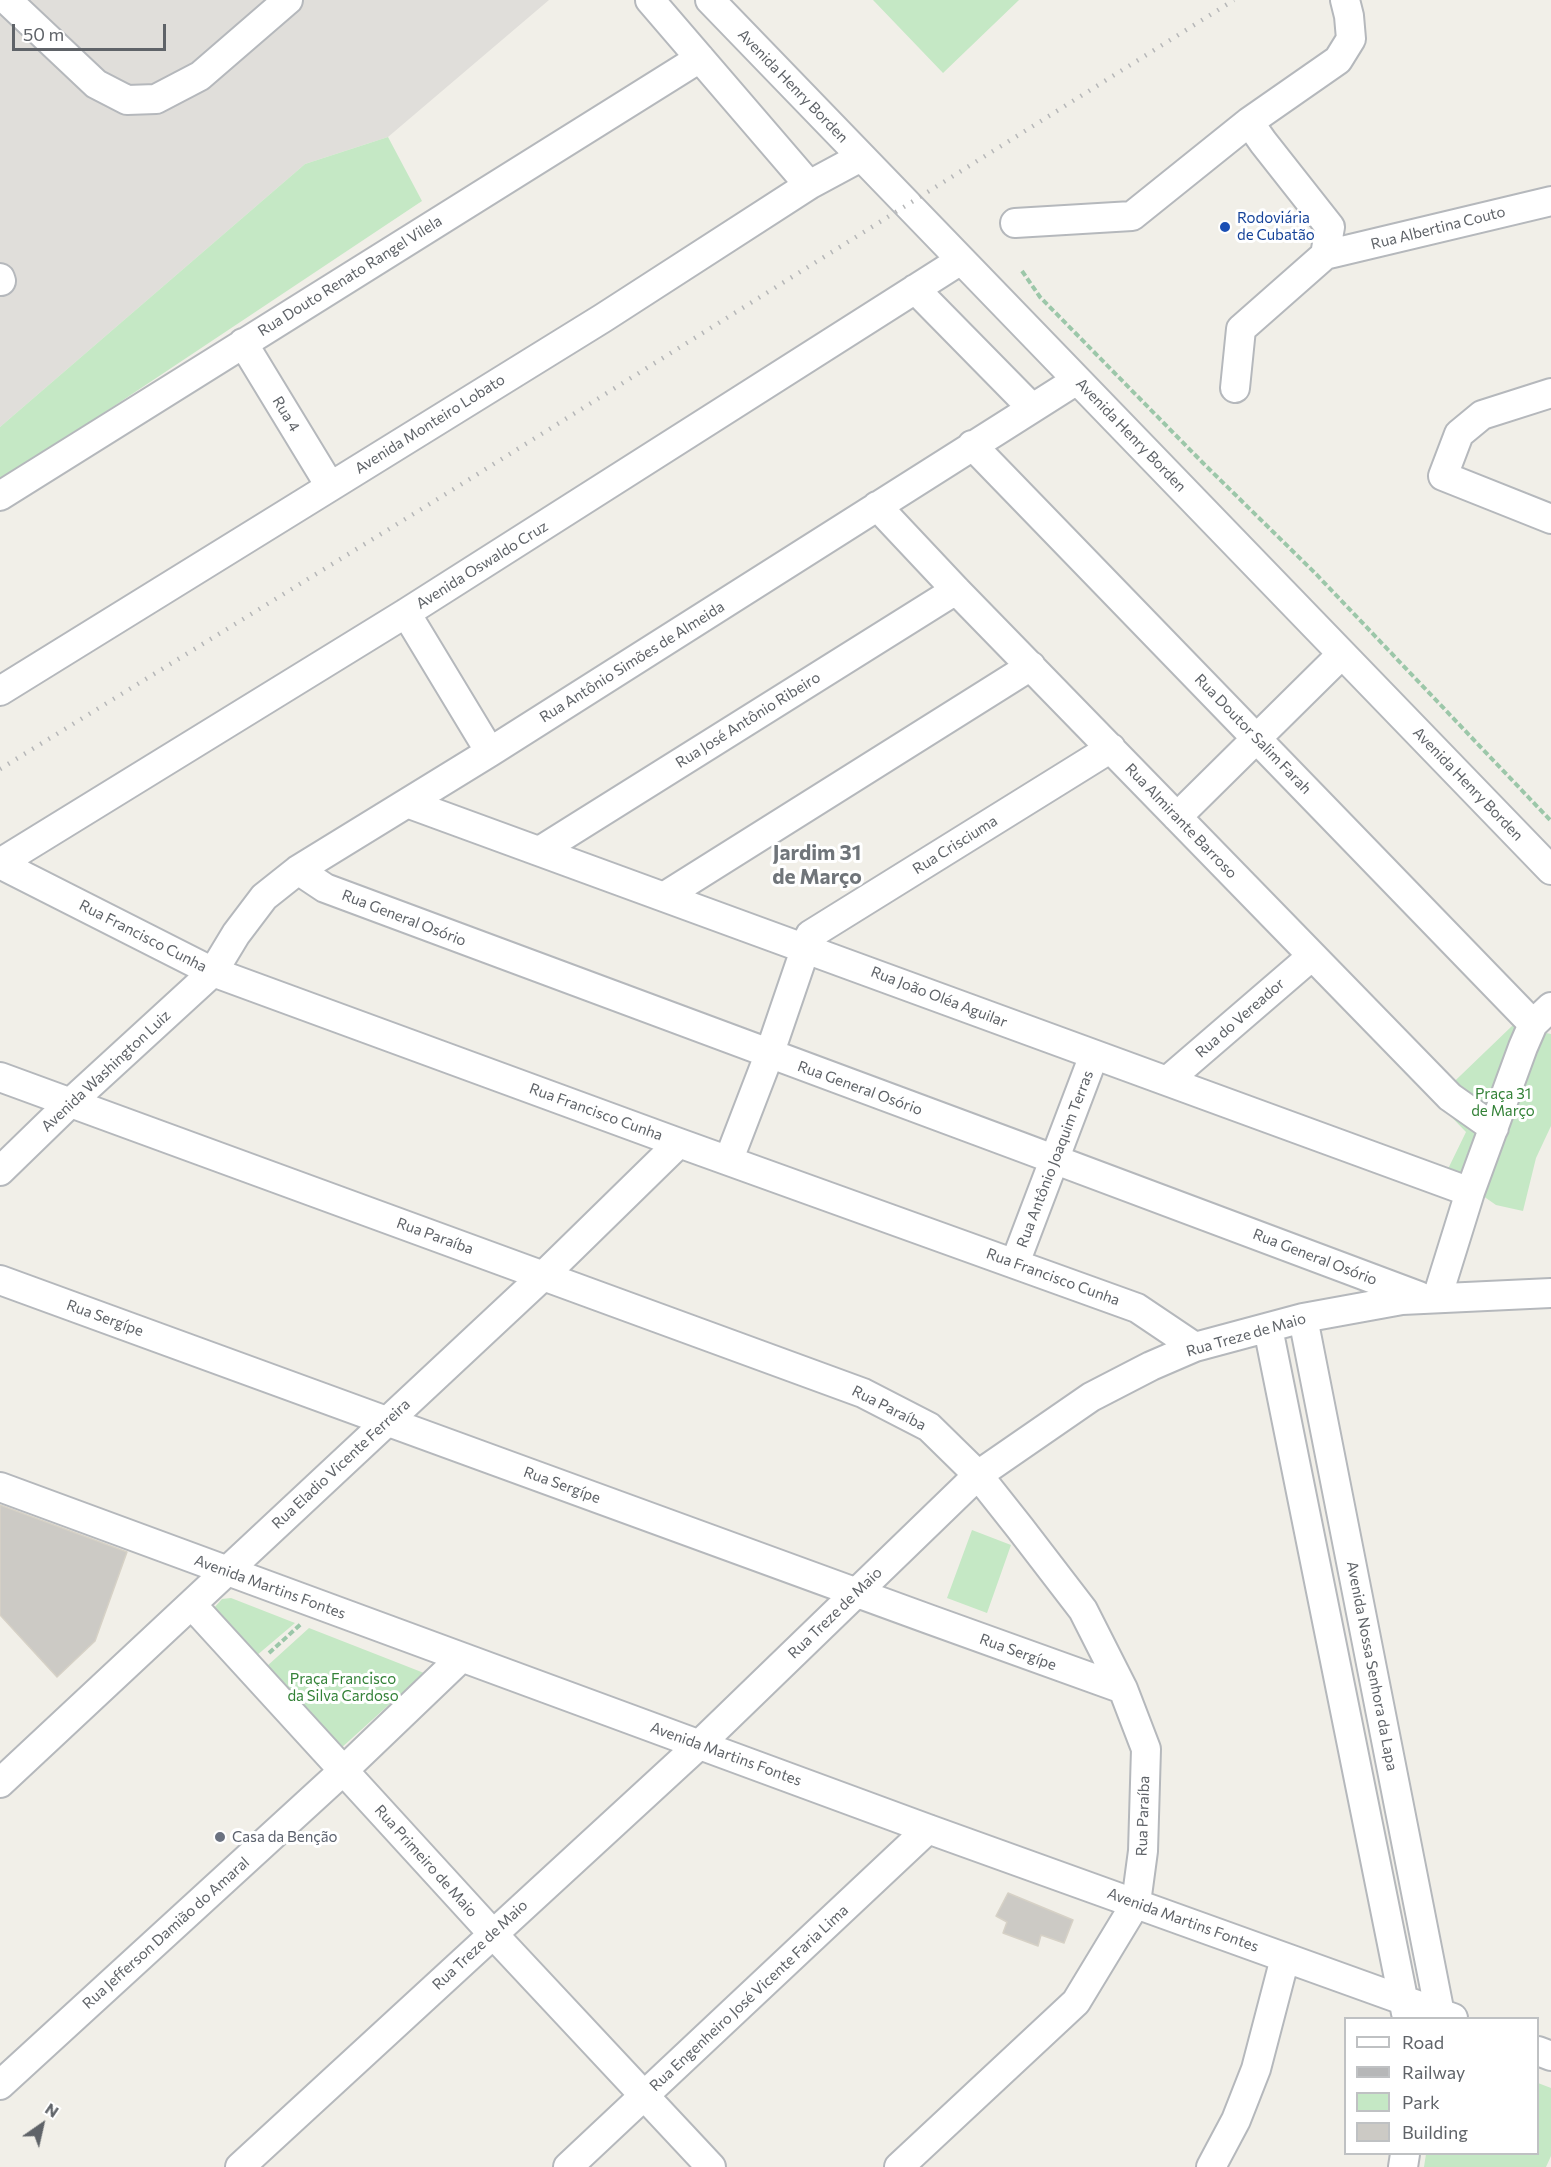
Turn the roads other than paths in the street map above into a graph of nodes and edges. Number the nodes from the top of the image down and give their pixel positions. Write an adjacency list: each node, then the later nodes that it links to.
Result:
1 (7, 0): 2 (street)
2 (288, 0)
3 (650, 0): 6 (street)
4 (710, 0): 8 (street, Avenida Henry Borden)
5 (1345, 0): 7 (street)
6 (700, 58): 9 (street); 15 (street, Rua Douto Renato Rangel Vilela)
7 (1250, 122): 11 (street); 12 (street)
8 (861, 157): 9 (street, Avenida Monteiro Lobato); 13 (street, Avenida Henry Borden)
9 (809, 184): 21 (street, Avenida Monteiro Lobato)
10 (1551, 201): 12 (street, Rua Albertina Couto)
11 (1015, 223)
12 (1325, 255): 17 (street)
13 (961, 260): 14 (street, Avenida Oswaldo Cruz); 16 (street, Avenida Henry Borden)
14 (915, 289): 19 (street); 26 (street, Avenida Oswaldo Cruz)
15 (243, 343): 21 (street, Rua 4); 22 (street, Rua Douto Renato Rangel Vilela)
16 (1077, 380): 19 (street, Rua Antônio Simões de Almeida); 27 (street, Avenida Henry Borden)
17 (1235, 388)
18 (1551, 393): 24 (street)
19 (1032, 408): 20 (street, Rua Antônio Simões de Almeida)
20 (972, 445): 23 (street, Rua Antônio Simões de Almeida); 30 (street, Rua Doutor Salim Farah)
21 (330, 486): 29 (street, Avenida Monteiro Lobato)
22 (0, 496)
23 (877, 506): 25 (street, Rua Almirante Barroso); 32 (street, Rua Antônio Simões de Almeida)
24 (1551, 518)
25 (956, 590): 28 (street, Rua Almirante Barroso); 35 (street, Rua José Antônio Ribeiro)
26 (406, 613): 32 (street); 36 (street, Avenida Oswaldo Cruz)
27 (1342, 654): 30 (street); 38 (street, Avenida Henry Borden)
28 (1031, 666): 31 (street, Rua Almirante Barroso); 39 (street)
29 (0, 691)
30 (1257, 738): 34 (street); 43 (street, Rua Doutor Salim Farah)
31 (1111, 748): 34 (street, Rua Almirante Barroso); 40 (street, Rua Crisciuma)
32 (490, 752): 33 (street, Rua Antônio Simões de Almeida)
33 (407, 803): 35 (street, Rua João Oléa Aguilar); 37 (street, Rua Antônio Simões de Almeida)
34 (1177, 817): 41 (street, Rua Almirante Barroso)
35 (541, 850): 39 (street, Rua João Oléa Aguilar)
36 (0, 864): 42 (street, Rua Francisco Cunha)
37 (298, 870): 42 (street, Rua Antônio Simões de Almeida); 44 (street, Rua General Osório)
38 (1551, 870)
39 (665, 896): 40 (street, Rua João Oléa Aguilar)
40 (806, 947): 44 (street); 45 (street, Rua João Oléa Aguilar)
41 (1312, 956): 47 (street, Rua do Vereador); 49 (street, Rua Almirante Barroso)
42 (213, 972): 48 (street, Avenida Washington Luiz); 50 (street, Rua Francisco Cunha)
43 (1542, 1016): 49 (street)
44 (769, 1055): 51 (street, Rua General Osório); 52 (street)
45 (1094, 1055): 47 (street, Rua João Oléa Aguilar); 51 (street, Rua Antônio Joaquim Terras)
46 (0, 1077): 48 (street, Rua Paraíba)
47 (1168, 1080): 54 (street, Rua João Oléa Aguilar)
48 (70, 1103): 53 (street, Avenida Washington Luiz); 56 (street, Rua Paraíba)
49 (1494, 1128): 54 (street)
50 (679, 1143): 52 (street, Rua Francisco Cunha); 56 (street, Rua Eladio Vicente Ferreira)
51 (1055, 1158): 55 (street, Rua Antônio Joaquim Terras); 59 (street, Rua General Osório)
52 (729, 1160): 55 (street, Rua Francisco Cunha)
53 (0, 1171)
54 (1470, 1192): 59 (street)
55 (1015, 1263): 62 (street, Rua Francisco Cunha)
56 (543, 1276): 63 (street, Rua Eladio Vicente Ferreira); 64 (street, Rua Paraíba)
57 (0, 1280): 63 (street, Rua Sergípe)
58 (1551, 1293): 59 (street, Rua Treze de Maio)
59 (1431, 1298): 60 (street, Rua Treze de Maio)
60 (1303, 1318): 61 (street, Rua Treze de Maio); 79 (street, Avenida Nossa Senhora da Lapa)
61 (1268, 1328): 62 (street, Rua Treze de Maio); 78 (street)
62 (1196, 1347): 64 (street, Rua Treze de Maio)
63 (388, 1420): 66 (street, Rua Eladio Vicente Ferreira); 67 (street, Rua Sergípe)
64 (978, 1475): 67 (street, Rua Treze de Maio); 70 (street, Rua Paraíba)
65 (0, 1487): 66 (street, Avenida Martins Fontes)
66 (226, 1572): 68 (street, Rua Eladio Vicente Ferreira); 69 (street, Avenida Martins Fontes)
67 (854, 1593): 70 (street, Rua Sergípe); 71 (street, Rua Treze de Maio)
68 (192, 1605): 72 (street, Rua Primeiro de Maio); 73 (street, Rua Eladio Vicente Ferreira)
69 (461, 1658): 71 (street, Avenida Martins Fontes); 72 (street, Rua Jefferson Damião do Amaral)
70 (1123, 1689): 75 (street, Rua Paraíba)
71 (700, 1744): 74 (street, Avenida Martins Fontes); 76 (street, Rua Treze de Maio)
72 (344, 1770): 76 (street, Rua Primeiro de Maio); 80 (street, Rua Jefferson Damião do Amaral)
73 (0, 1783)
74 (928, 1829): 75 (street, Avenida Martins Fontes); 81 (street, Rua Engenheiro José Vicente Faria Lima)
75 (1136, 1903): 77 (street, Avenida Martins Fontes); 85 (street, Rua Paraíba)
76 (493, 1934): 81 (street, Rua Primeiro de Maio); 82 (street, Rua Treze de Maio)
77 (1285, 1958): 78 (street, Avenida Martins Fontes); 86 (street)
78 (1405, 2009): 79 (street, Avenida Martins Fontes)
79 (1447, 2016)
80 (0, 2085)
81 (645, 2095): 83 (street, Rua Engenheiro José Vicente Faria Lima); 84 (street, Rua Primeiro de Maio)
82 (240, 2167)
83 (568, 2167)
84 (711, 2167)
85 (899, 2167)
86 (1210, 2167)

